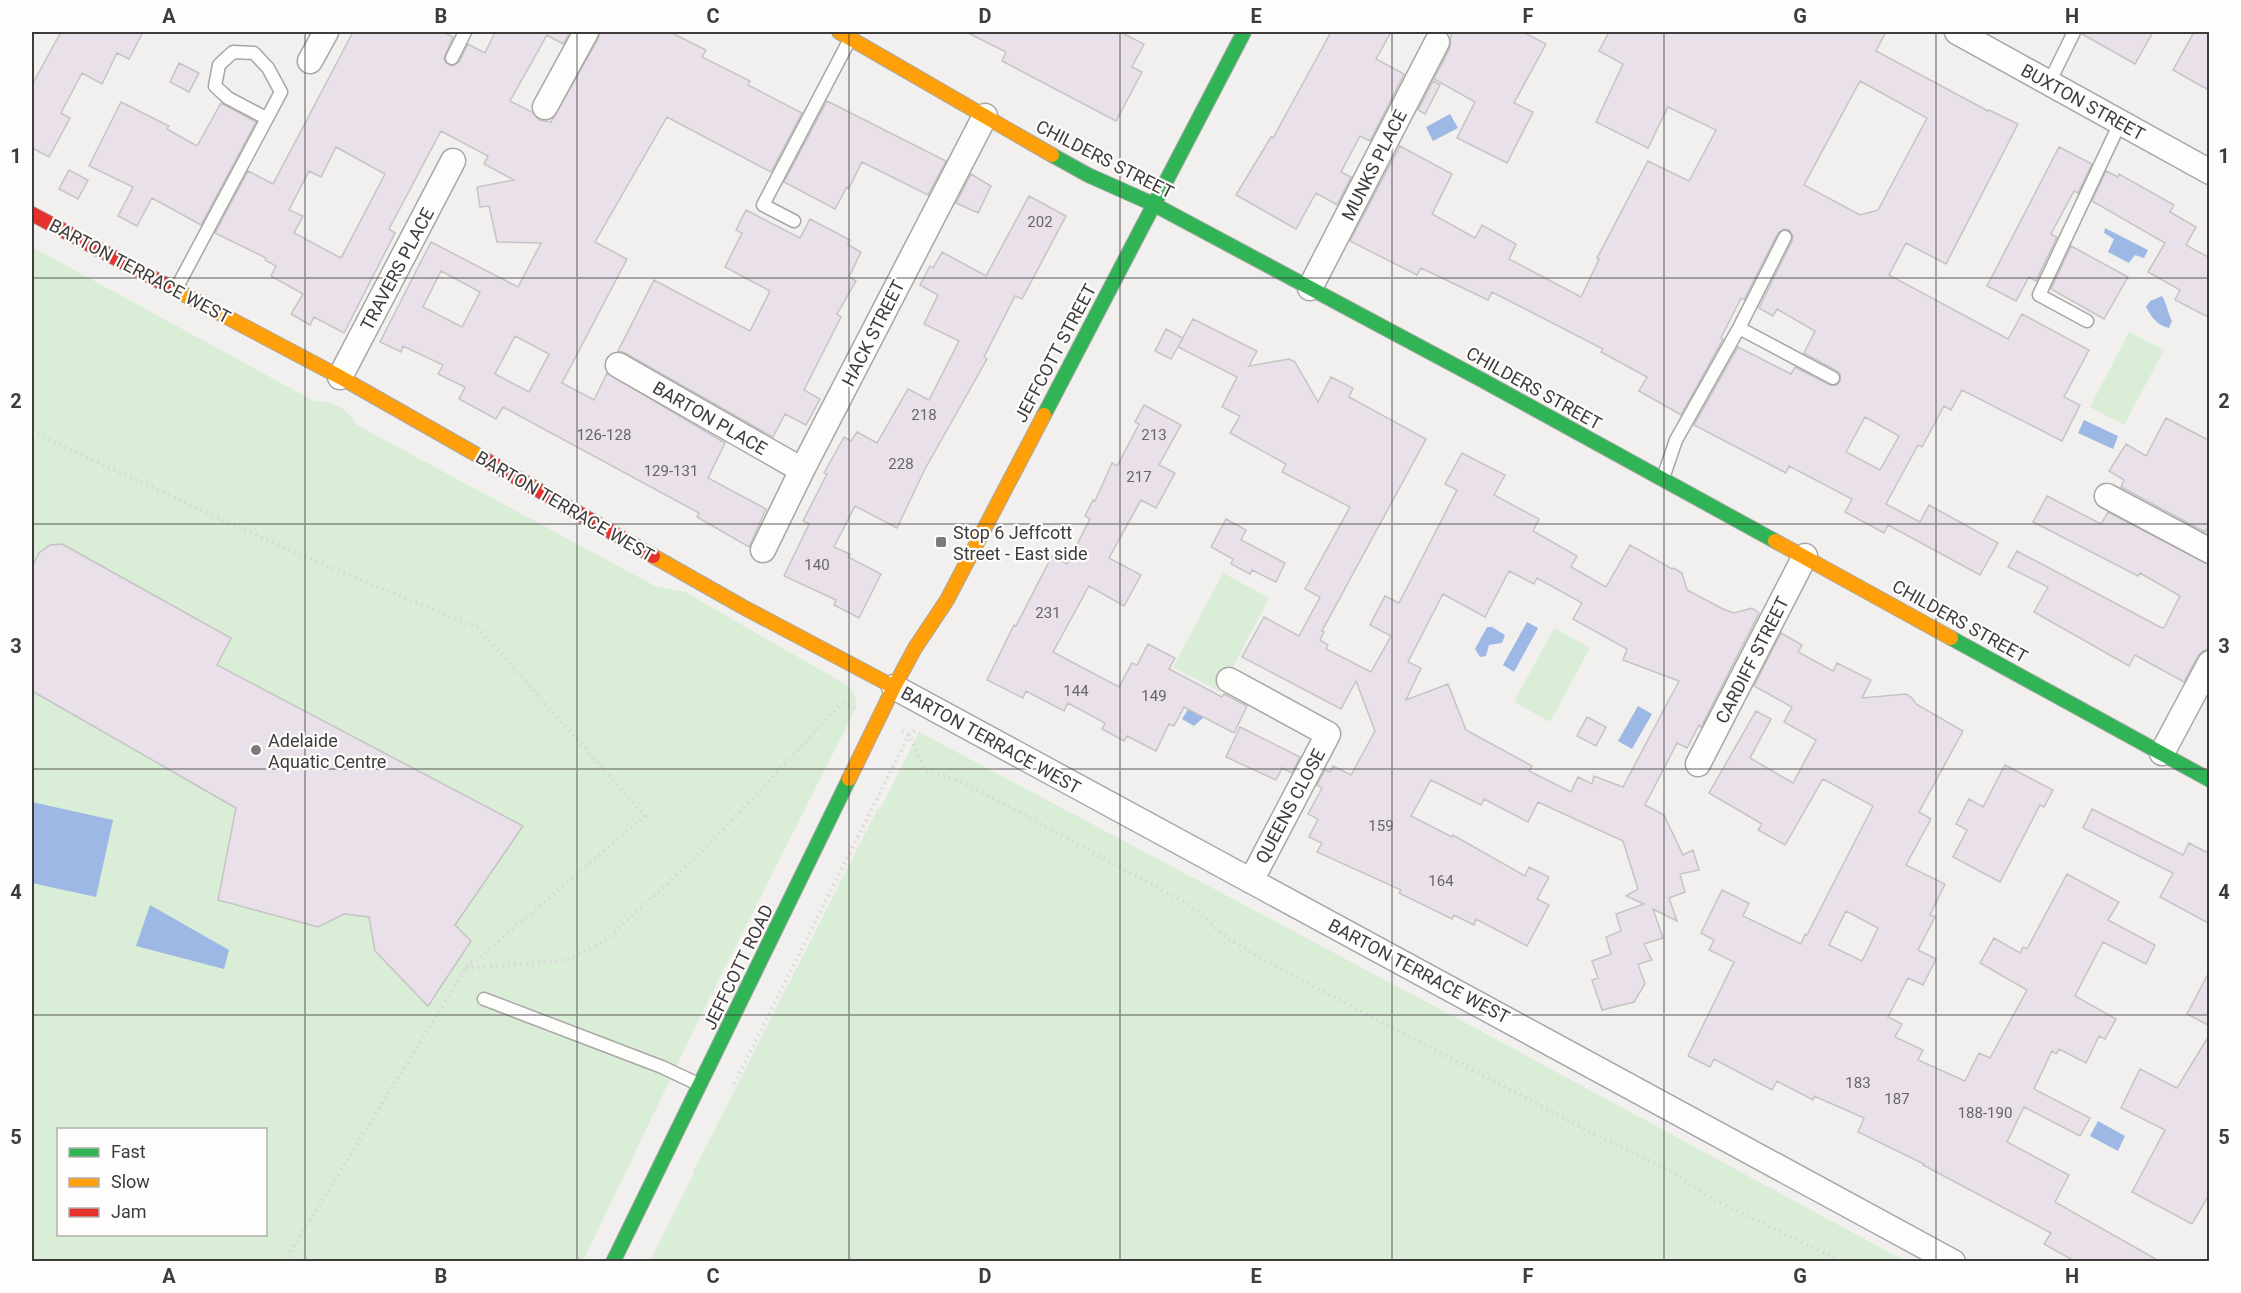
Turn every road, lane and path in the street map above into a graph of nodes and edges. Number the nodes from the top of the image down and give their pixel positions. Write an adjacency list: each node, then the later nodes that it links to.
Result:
1 (326, 32): 10 (street)
2 (465, 32): 9 (lane)
3 (586, 32): 12 (street)
4 (1244, 32): 18 (street, JEFFCOTT STREET)
5 (1957, 32): 11 (street, BUXTON STREET)
6 (2074, 32): 11 (lane)
7 (845, 34): 13 (street, CHILDERS STREET); 20 (lane)
8 (1437, 42): 22 (street, MUNKS PLACE)
9 (452, 58)
10 (310, 61)
11 (2049, 83): 15 (street, BUXTON STREET)
12 (545, 107)
13 (985, 116): 18 (street, CHILDERS STREET); 30 (street, HACK STREET)
14 (266, 118): 14 (lane); 23 (lane)
15 (2120, 123): 17 (street, BUXTON STREET); 24 (lane)
16 (453, 162): 27 (street, TRAVERS PLACE)
17 (2210, 172)
18 (1153, 204): 22 (street, CHILDERS STREET); 38 (street, JEFFCOTT STREET)
19 (32, 214): 23 (street, BARTON TERRACE WEST)
20 (794, 221)
21 (1785, 237): 25 (lane)
22 (1310, 288): 31 (street, CHILDERS STREET)
23 (175, 290): 27 (street, BARTON TERRACE WEST)
24 (2087, 321)
25 (1739, 328): 28 (lane); 31 (lane)
26 (618, 366): 30 (street, BARTON PLACE)
27 (340, 377): 38 (street, BARTON TERRACE WEST)
28 (1833, 378)
29 (32, 432): 45 (path)
30 (802, 470): 33 (street, HACK STREET)
31 (1662, 479): 35 (street, CHILDERS STREET)
32 (2107, 496): 34 (street)
33 (763, 550)
34 (2210, 551)
35 (1805, 556): 42 (street, CHILDERS STREET); 43 (street, CARDIFF STREET)
36 (2210, 663): 42 (street)
37 (1229, 680): 46 (street, QUEENS CLOSE)
38 (894, 687): 46 (street, BARTON TERRACE WEST); 48 (street, JEFFCOTT ROAD)
39 (842, 703): 45 (path)
40 (916, 730): 41 (path)
41 (909, 735): 49 (path); 52 (path)
42 (2162, 753): 44 (street, CHILDERS STREET)
43 (1698, 764)
44 (2210, 780)
45 (645, 816): 50 (path)
46 (1251, 881): 53 (street, BARTON TERRACE WEST)
47 (484, 999): 48 (lane)
48 (700, 1085): 51 (street, JEFFCOTT ROAD)
49 (732, 1088)
50 (284, 1262)
51 (613, 1262)
52 (1843, 1262)
53 (1953, 1262)

